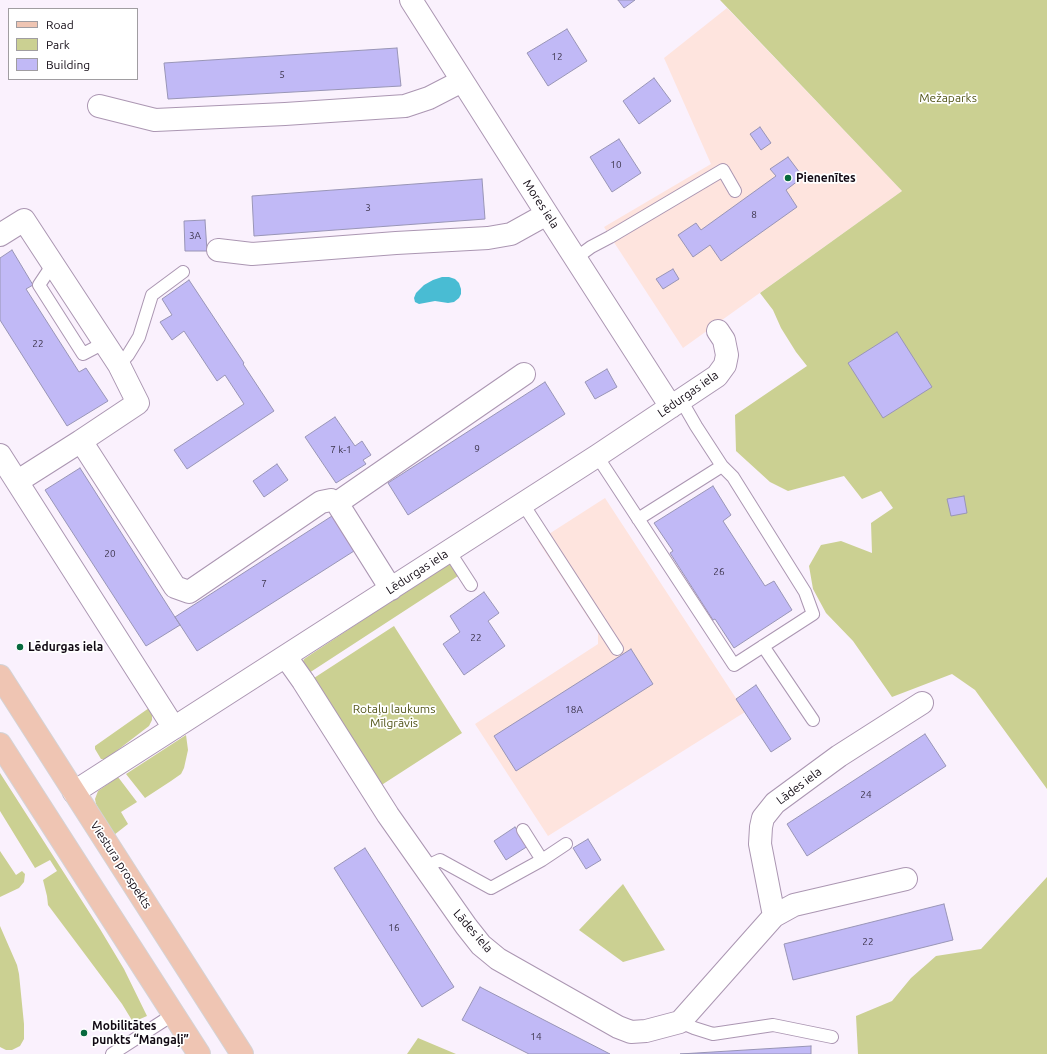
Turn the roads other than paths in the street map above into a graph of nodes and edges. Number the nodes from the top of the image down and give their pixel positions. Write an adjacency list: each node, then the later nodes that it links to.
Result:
1 (411, 0): 2 (street, Mores iela)
2 (462, 81): 3 (street); 5 (street, Mores iela)
3 (99, 106)
4 (734, 191): 8 (lane)
5 (547, 214): 7 (street); 8 (street, Mores iela)
6 (0, 236): 11 (street)
7 (218, 250)
8 (576, 258): 13 (street, Mores iela)
9 (183, 272): 11 (lane)
10 (718, 331): 13 (street, Lēdurgas iela)
11 (119, 365): 14 (street)
12 (524, 374): 19 (street)
13 (676, 403): 16 (street, Lēdurgas iela); 17 (lane)
14 (81, 441): 18 (street); 19 (street)
15 (0, 454): 18 (street)
16 (597, 456): 20 (street, Lēdurgas iela); 21 (lane)
17 (722, 466): 21 (lane); 25 (lane)
18 (18, 481): 31 (street)
19 (337, 503): 24 (street)
20 (522, 504): 22 (street, Lēdurgas iela); 26 (lane)
21 (638, 519): 25 (lane)
22 (449, 551): 23 (lane); 24 (street, Lēdurgas iela)
23 (471, 585)
24 (391, 589): 27 (street, Lēdurgas iela)
25 (763, 646): 30 (lane)
26 (617, 649)
27 (286, 657): 31 (street, Lēdurgas iela); 37 (street, Lādes iela)
28 (0, 676): 33 (main road, Viestura prospekts)
29 (922, 703): 39 (street, Lādes iela)
30 (813, 720)
31 (174, 728): 33 (street, Lēdurgas iela)
32 (0, 744): 40 (main road)
33 (74, 792): 45 (main road, Viestura prospekts)
34 (523, 830): 36 (lane)
35 (566, 844): 36 (lane)
36 (542, 860): 37 (lane)
37 (425, 867): 41 (street, Lādes iela)
38 (906, 879): 39 (street)
39 (774, 916): 41 (street)
40 (174, 1014): 43 (lane); 44 (main road)
41 (680, 1022): 42 (lane)
42 (832, 1037)
43 (112, 1054)
44 (199, 1054)
45 (242, 1054)

